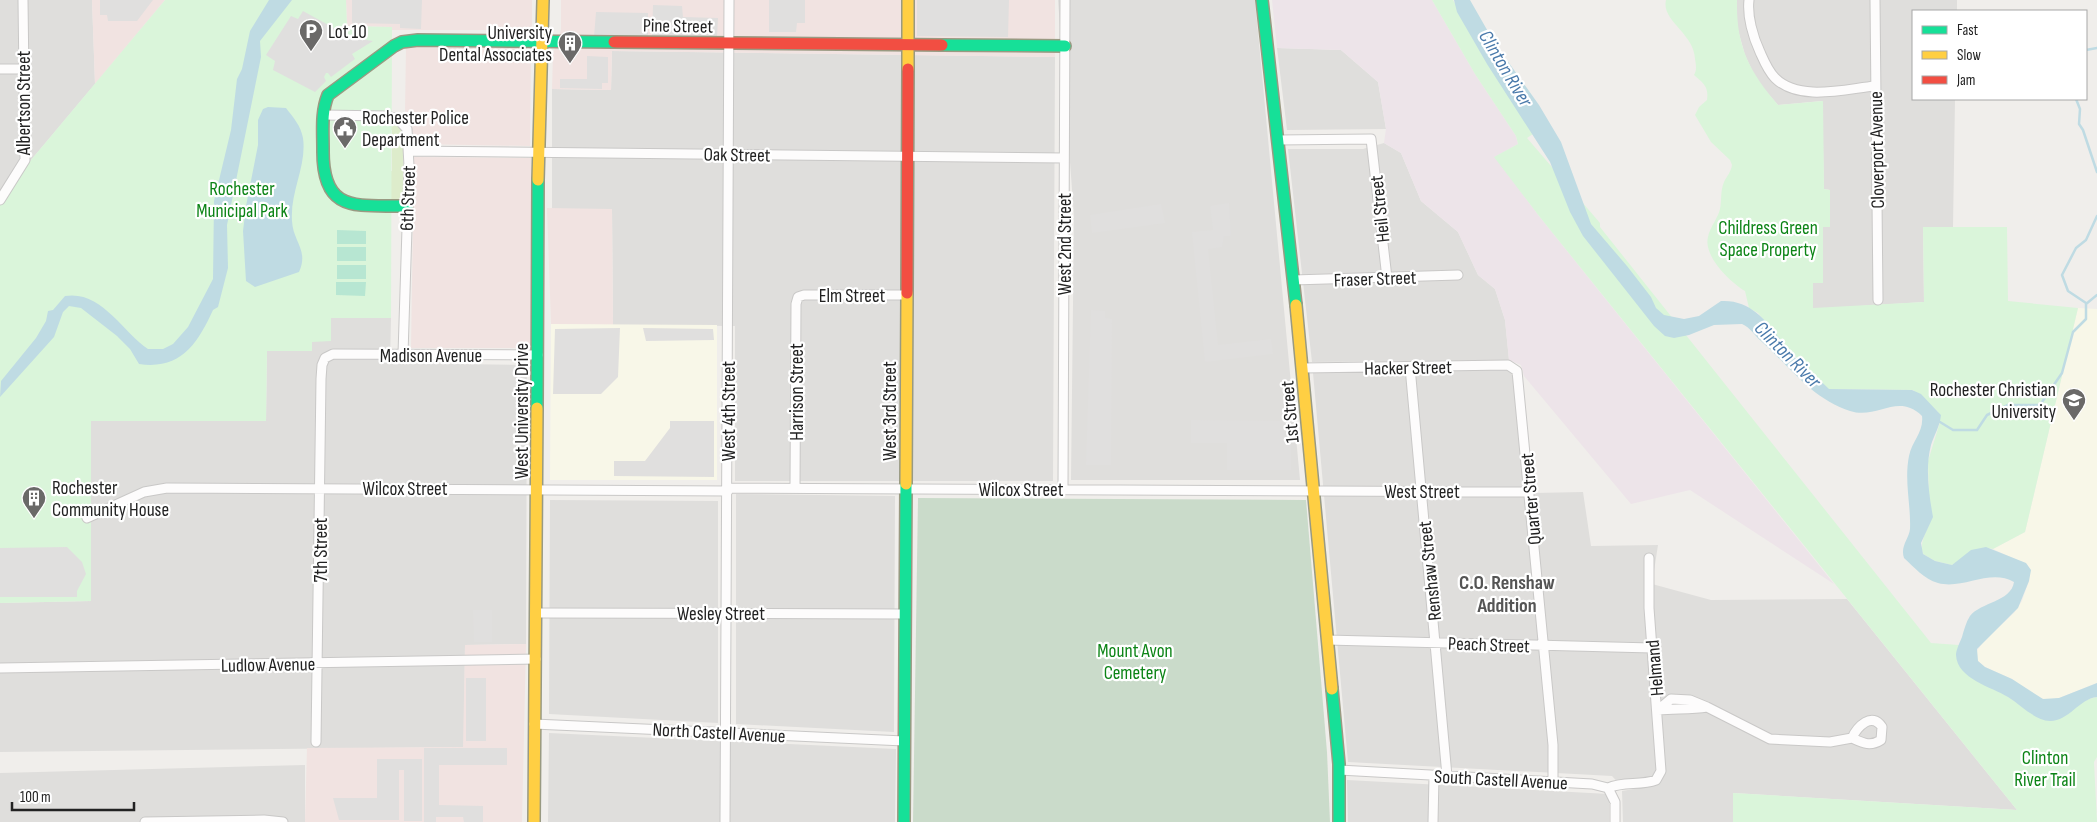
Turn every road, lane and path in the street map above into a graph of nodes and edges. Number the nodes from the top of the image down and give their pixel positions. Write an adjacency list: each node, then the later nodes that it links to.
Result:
1 (22, 0): 13 (street, Albertson Street)
2 (543, 0): 9 (street, West University Drive)
3 (729, 0): 10 (street, West 4th Street)
4 (908, 0): 11 (street, West 3rd Street)
5 (1065, 0): 12 (street, West 2nd Street)
6 (1262, 0): 17 (street, 1st Street)
7 (1749, 0): 15 (street)
8 (1874, 0): 15 (street, Cloverport Avenue)
9 (542, 42): 10 (street, Pine Street); 16 (street, Pine Street); 19 (street, West University Drive)
10 (729, 44): 11 (street, Pine Street); 20 (street, West 4th Street)
11 (907, 45): 12 (street, Pine Street); 21 (street, West 3rd Street)
12 (1065, 46): 22 (street, West 2nd Street)
13 (23, 68): 14 (street); 23 (street, Albertson Street)
14 (0, 69)
15 (1875, 86): 30 (street, Cloverport Avenue)
16 (324, 115): 18 (street, 6th Street); 24 (street, Pine Street)
17 (1278, 140): 26 (street, Heil Street); 27 (street, 1st Street)
18 (409, 151): 19 (street, Oak Street); 24 (street, 6th Street)
19 (539, 152): 20 (street, Oak Street); 32 (street, West University Drive)
20 (729, 154): 21 (street, Oak Street); 42 (street, West 4th Street)
21 (907, 156): 22 (street, Oak Street); 28 (street, West 3rd Street)
22 (1064, 158): 40 (street, West 2nd Street)
23 (0, 200)
24 (407, 206): 31 (street, 6th Street)
25 (1458, 275): 26 (street, Fraser Street)
26 (1387, 278): 27 (street, Fraser Street)
27 (1293, 280): 35 (street, 1st Street)
28 (907, 295): 29 (street, Elm Street); 38 (street, West 3rd Street)
29 (798, 297): 37 (street, Harrison Street)
30 (1878, 300)
31 (403, 354): 32 (street, Madison Avenue); 33 (street, Madison Avenue)
32 (538, 355): 41 (street, West University Drive)
33 (325, 358): 39 (street, 7th Street)
34 (1410, 367): 35 (street, Hacker Street); 36 (street, Hacker Street); 43 (street, Renshaw Street)
35 (1303, 368): 44 (street, 1st Street)
36 (1514, 368): 45 (street, Quarter Street)
37 (795, 487): 38 (street, Wilcox Street); 42 (street, Wilcox Street)
38 (906, 487): 40 (street, Wilcox Street); 50 (street, West 3rd Street)
39 (320, 488): 41 (street, Wilcox Street); 46 (street, Wilcox Street); 56 (street, 7th Street)
40 (1062, 489): 44 (street, Wilcox Street)
41 (538, 490): 42 (street, Wilcox Street); 48 (street, West University Drive)
42 (728, 490): 49 (street, West 4th Street)
43 (1421, 490): 44 (street, West Street); 45 (street, West Street); 52 (street, Renshaw Street)
44 (1314, 491): 51 (street, 1st Street)
45 (1529, 492): 53 (street, Quarter Street)
46 (87, 518)
47 (1649, 558): 54 (street, Helmand)
48 (537, 612): 49 (street, Wesley Street); 55 (street, West University Drive)
49 (727, 613): 50 (street, Wesley Street); 60 (street, West 4th Street)
50 (905, 614): 62 (street, West 3rd Street)
51 (1327, 640): 52 (street, Peach Street); 64 (street, 1st Street)
52 (1436, 642): 53 (street, Peach Street); 66 (street, Renshaw Street)
53 (1544, 646): 54 (street, Peach Street); 68 (street, Quarter Street)
54 (1652, 648): 58 (street, Helmand)
55 (536, 659): 56 (street, Ludlow Avenue); 59 (street, West University Drive)
56 (319, 663): 57 (street, Ludlow Avenue); 63 (street, 7th Street)
57 (0, 668)
58 (1658, 710): 61 (street); 67 (street, Helmand)
59 (534, 724): 60 (street, North Castell Avenue); 72 (street, West University Drive)
60 (726, 733): 62 (street, North Castell Avenue); 73 (street, West 4th Street)
61 (1852, 738)
62 (904, 741): 74 (street, West 3rd Street)
63 (316, 742)
64 (1339, 770): 65 (street, South Castell Avenue); 75 (street, 1st Street)
65 (1434, 776): 66 (street, South Castell Avenue); 76 (street)
66 (1447, 776): 68 (street, South Castell Avenue)
67 (1659, 777): 69 (street, South Castell Avenue)
68 (1553, 782): 69 (street, South Castell Avenue)
69 (1608, 788): 77 (street)
70 (145, 822): 71 (street)
71 (283, 822)
72 (534, 822)
73 (725, 822)
74 (904, 822)
75 (1339, 822)
76 (1433, 822)
77 (1615, 822)

